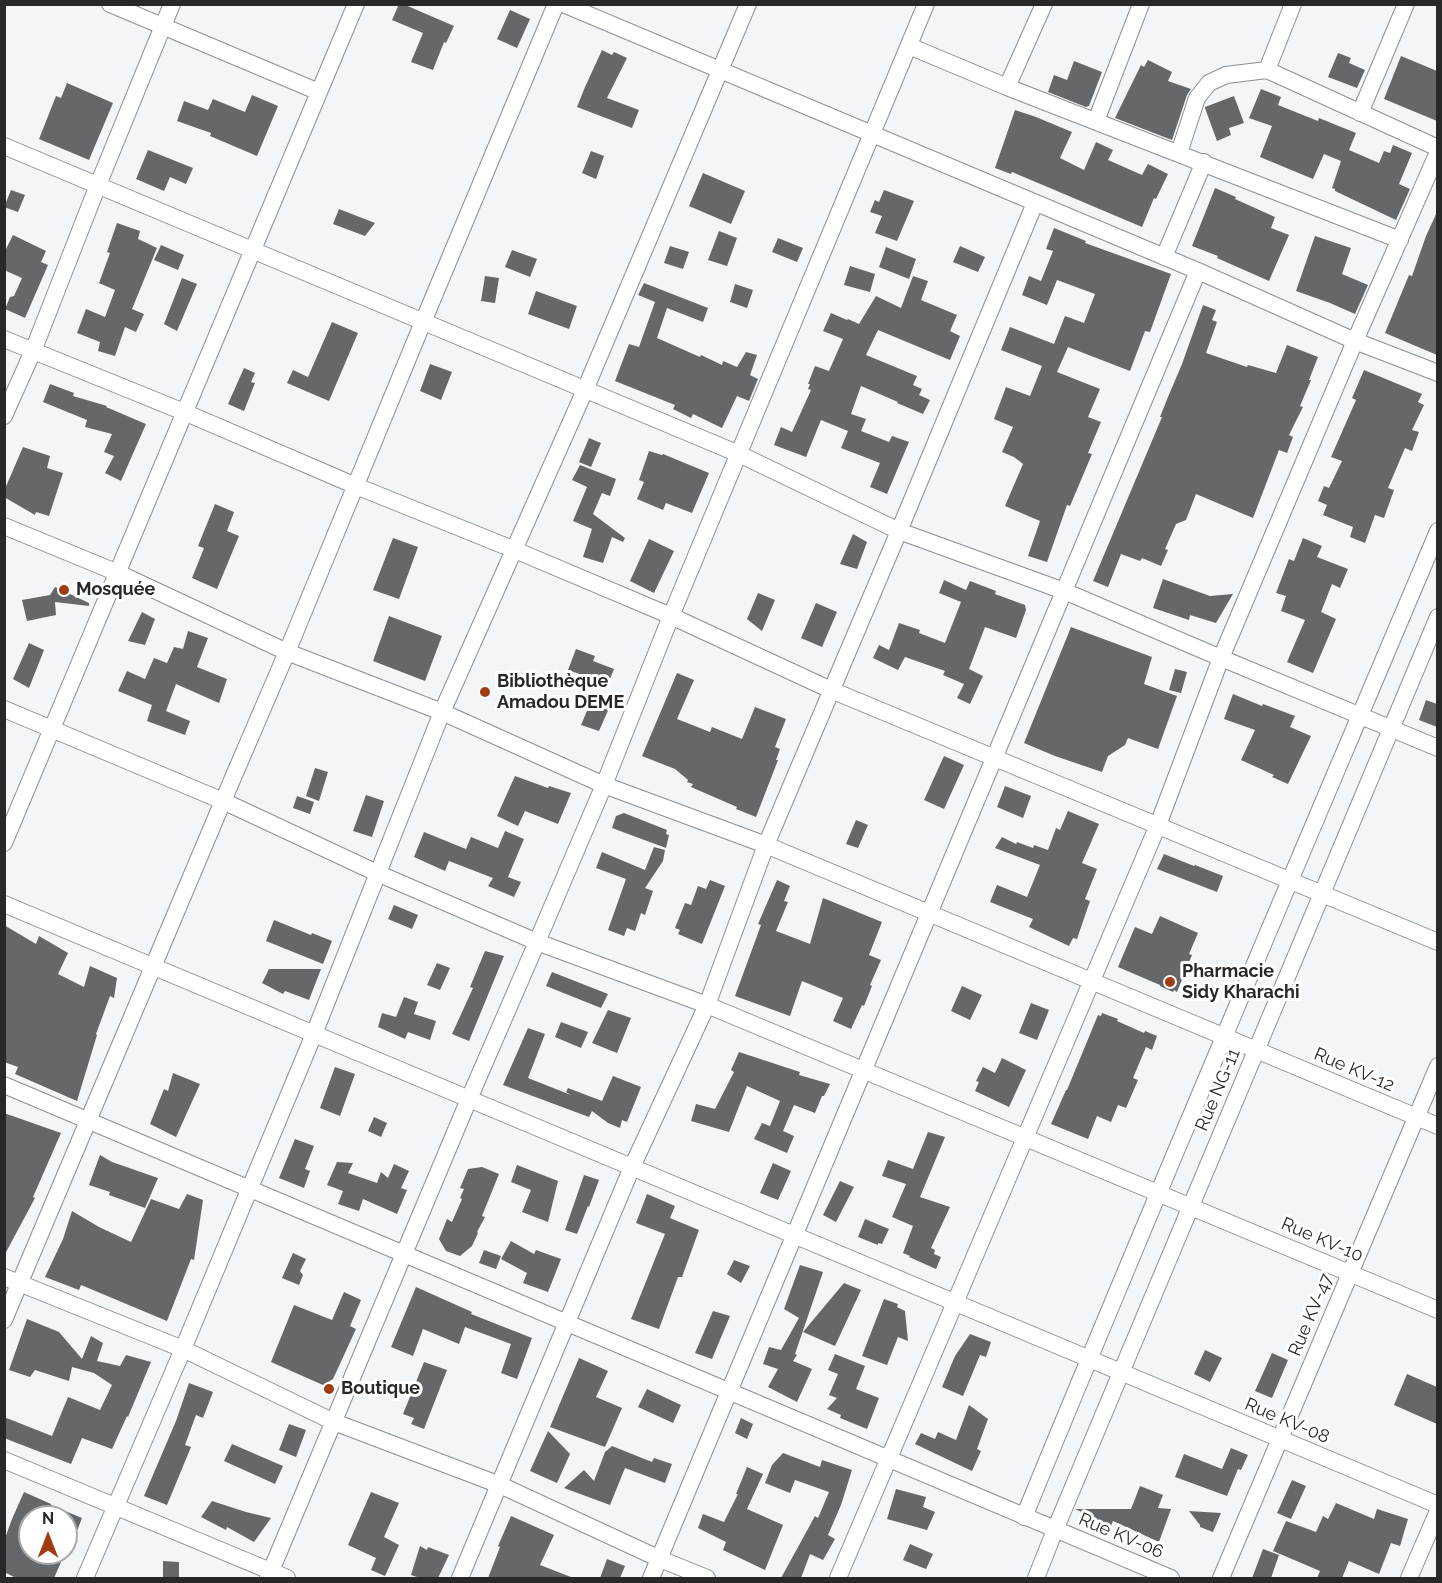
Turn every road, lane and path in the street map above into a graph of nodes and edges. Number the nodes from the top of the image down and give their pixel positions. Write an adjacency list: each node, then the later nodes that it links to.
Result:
1 (110, 4): 12 (street)
2 (172, 4): 12 (street)
3 (356, 4): 17 (street)
4 (556, 4): 31 (street)
5 (562, 4): 14 (street)
6 (748, 4): 14 (street)
7 (926, 4): 13 (street)
8 (1044, 4): 16 (street)
9 (1141, 4): 19 (street)
10 (1293, 4): 15 (street)
11 (1406, 4): 18 (street)
12 (163, 27): 17 (street); 25 (street)
13 (909, 46): 16 (street); 20 (street)
14 (720, 70): 20 (street); 36 (street)
15 (1267, 70): 18 (street); 23 (street)
16 (1007, 87): 19 (street)
17 (319, 92): 28 (street)
18 (1360, 113): 22 (street)
19 (1096, 121): 23 (street)
20 (872, 134): 26 (street); 39 (street)
21 (4, 146): 25 (street)
22 (1437, 150): 27 (street)
23 (1179, 153): 24 (street)
24 (1204, 162): 27 (street); 29 (street)
25 (98, 185): 28 (street); 34 (street)
26 (1035, 203): 29 (street); 42 (street)
27 (1401, 240): 33 (street)
28 (253, 250): 31 (street); 37 (street)
29 (1164, 256): 30 (street)
30 (1198, 271): 33 (street); 46 (street)
31 (423, 322): 36 (street); 40 (street)
32 (4, 339): 34 (street)
33 (1355, 341): 35 (street); 50 (street)
34 (33, 351): 37 (street); 38 (street)
35 (1437, 373)
36 (585, 390): 39 (street); 44 (street)
37 (184, 412): 40 (street); 45 (street)
38 (4, 416)
39 (739, 454): 42 (street); 47 (street)
40 (356, 486): 44 (street); 49 (street)
41 (4, 526): 45 (street, Rue KV-12)
42 (899, 531): 46 (street); 51 (street)
43 (1437, 531): 54 (street)
44 (515, 550): 47 (street); 53 (street)
45 (117, 573): 49 (street, Rue KV-12); 56 (street)
46 (1064, 591): 50 (street); 58 (street)
47 (671, 616): 51 (street); 59 (street)
48 (1437, 616): 55 (street, Rue NG-11)
49 (287, 652): 53 (street, Rue KV-12); 60 (street)
50 (1221, 658): 54 (street); 61 (street)
51 (831, 690): 58 (street); 63 (street)
52 (4, 709): 56 (street, Rue KV-10)
53 (442, 712): 59 (street, Rue KV-12); 64 (street)
54 (1360, 715): 55 (street); 65 (street)
55 (1391, 728): 57 (street); 66 (street, Rue NG-11)
56 (52, 729): 60 (street, Rue KV-10); 62 (street)
57 (1437, 748)
58 (994, 758): 61 (street); 68 (street)
59 (604, 785): 63 (street, Rue KV-12); 69 (street)
60 (223, 801): 64 (street, Rue KV-10); 71 (street)
61 (1158, 825): 65 (street); 72 (street)
62 (4, 843)
63 (766, 845): 68 (street, Rue KV-12); 73 (street)
64 (377, 873): 69 (street, Rue KV-10); 74 (street)
65 (1291, 880): 66 (street); 75 (street)
66 (1322, 893): 70 (street); 76 (street, Rue NG-11)
67 (4, 904): 71 (street, Rue KV-08)
68 (929, 914): 72 (street, Rue KV-12); 78 (street)
69 (537, 942): 73 (street, Rue KV-10); 80 (street)
70 (1437, 942)
71 (153, 966): 74 (street, Rue KV-08); 82 (street)
72 (1092, 982): 75 (street, Rue KV-12); 84 (street)
73 (706, 1005): 78 (street, Rue KV-10); 85 (street)
74 (314, 1034): 80 (street, Rue KV-08); 86 (street)
75 (1225, 1038): 76 (street, Rue KV-12); 87 (street)
76 (1256, 1050): 81 (street, Rue KV-12); 88 (street, Rue NG-11)
77 (1437, 1066): 81 (street, Rue KV-47)
78 (864, 1070): 84 (street, Rue KV-10); 89 (street)
79 (4, 1085): 82 (street, Rue KV-06)
80 (469, 1099): 85 (street, Rue KV-08); 90 (street)
81 (1416, 1117): 83 (street, Rue KV-12); 91 (street, Rue KV-47)
82 (89, 1120): 86 (street, Rue KV-06); 92 (street)
83 (1437, 1126)
84 (1025, 1137): 87 (street, Rue KV-10); 93 (street)
85 (632, 1167): 89 (street, Rue KV-08); 96 (street)
86 (249, 1188): 90 (street, Rue KV-06); 97 (street)
87 (1157, 1193): 88 (street, Rue KV-10); 98 (street)
88 (1191, 1207): 91 (street, Rue KV-10); 99 (street, Rue NG-11)
89 (795, 1235): 93 (street, Rue KV-08); 100 (street)
90 (404, 1254): 96 (street, Rue KV-06); 101 (street)
91 (1350, 1274): 94 (street, Rue KV-10); 102 (street, Rue KV-47)
92 (12, 1280): 95 (street); 97 (street)
93 (955, 1303): 98 (street, Rue KV-08); 104 (street)
94 (1437, 1310)
95 (4, 1320)
96 (566, 1323): 100 (street, Rue KV-06); 105 (street)
97 (183, 1349): 101 (street); 107 (street)
98 (1090, 1359): 99 (street, Rue KV-08); 109 (street)
99 (1121, 1372): 102 (street, Rue KV-08); 110 (street, Rue NG-11)
100 (729, 1392): 104 (street, Rue KV-06); 111 (street)
101 (334, 1422): 105 (street); 112 (street)
102 (1280, 1439): 106 (street, Rue KV-08); 120 (street, Rue KV-47)
103 (4, 1460): 107 (street)
104 (888, 1460): 109 (street, Rue KV-06); 117 (street)
105 (500, 1485): 111 (street); 114 (street)
106 (1437, 1505)
107 (115, 1506): 112 (street); 113 (street)
108 (1437, 1511): 121 (street)
109 (1023, 1517): 110 (street, Rue KV-06)
110 (1055, 1530): 118 (street, Rue NG-11); 119 (street, Rue KV-06)
111 (660, 1559): 115 (street); 116 (street)
112 (275, 1576)
113 (85, 1578)
114 (460, 1578)
115 (651, 1578)
116 (707, 1578)
117 (838, 1578)
118 (1036, 1578)
119 (1171, 1578)
120 (1221, 1578)
121 (1409, 1578)

